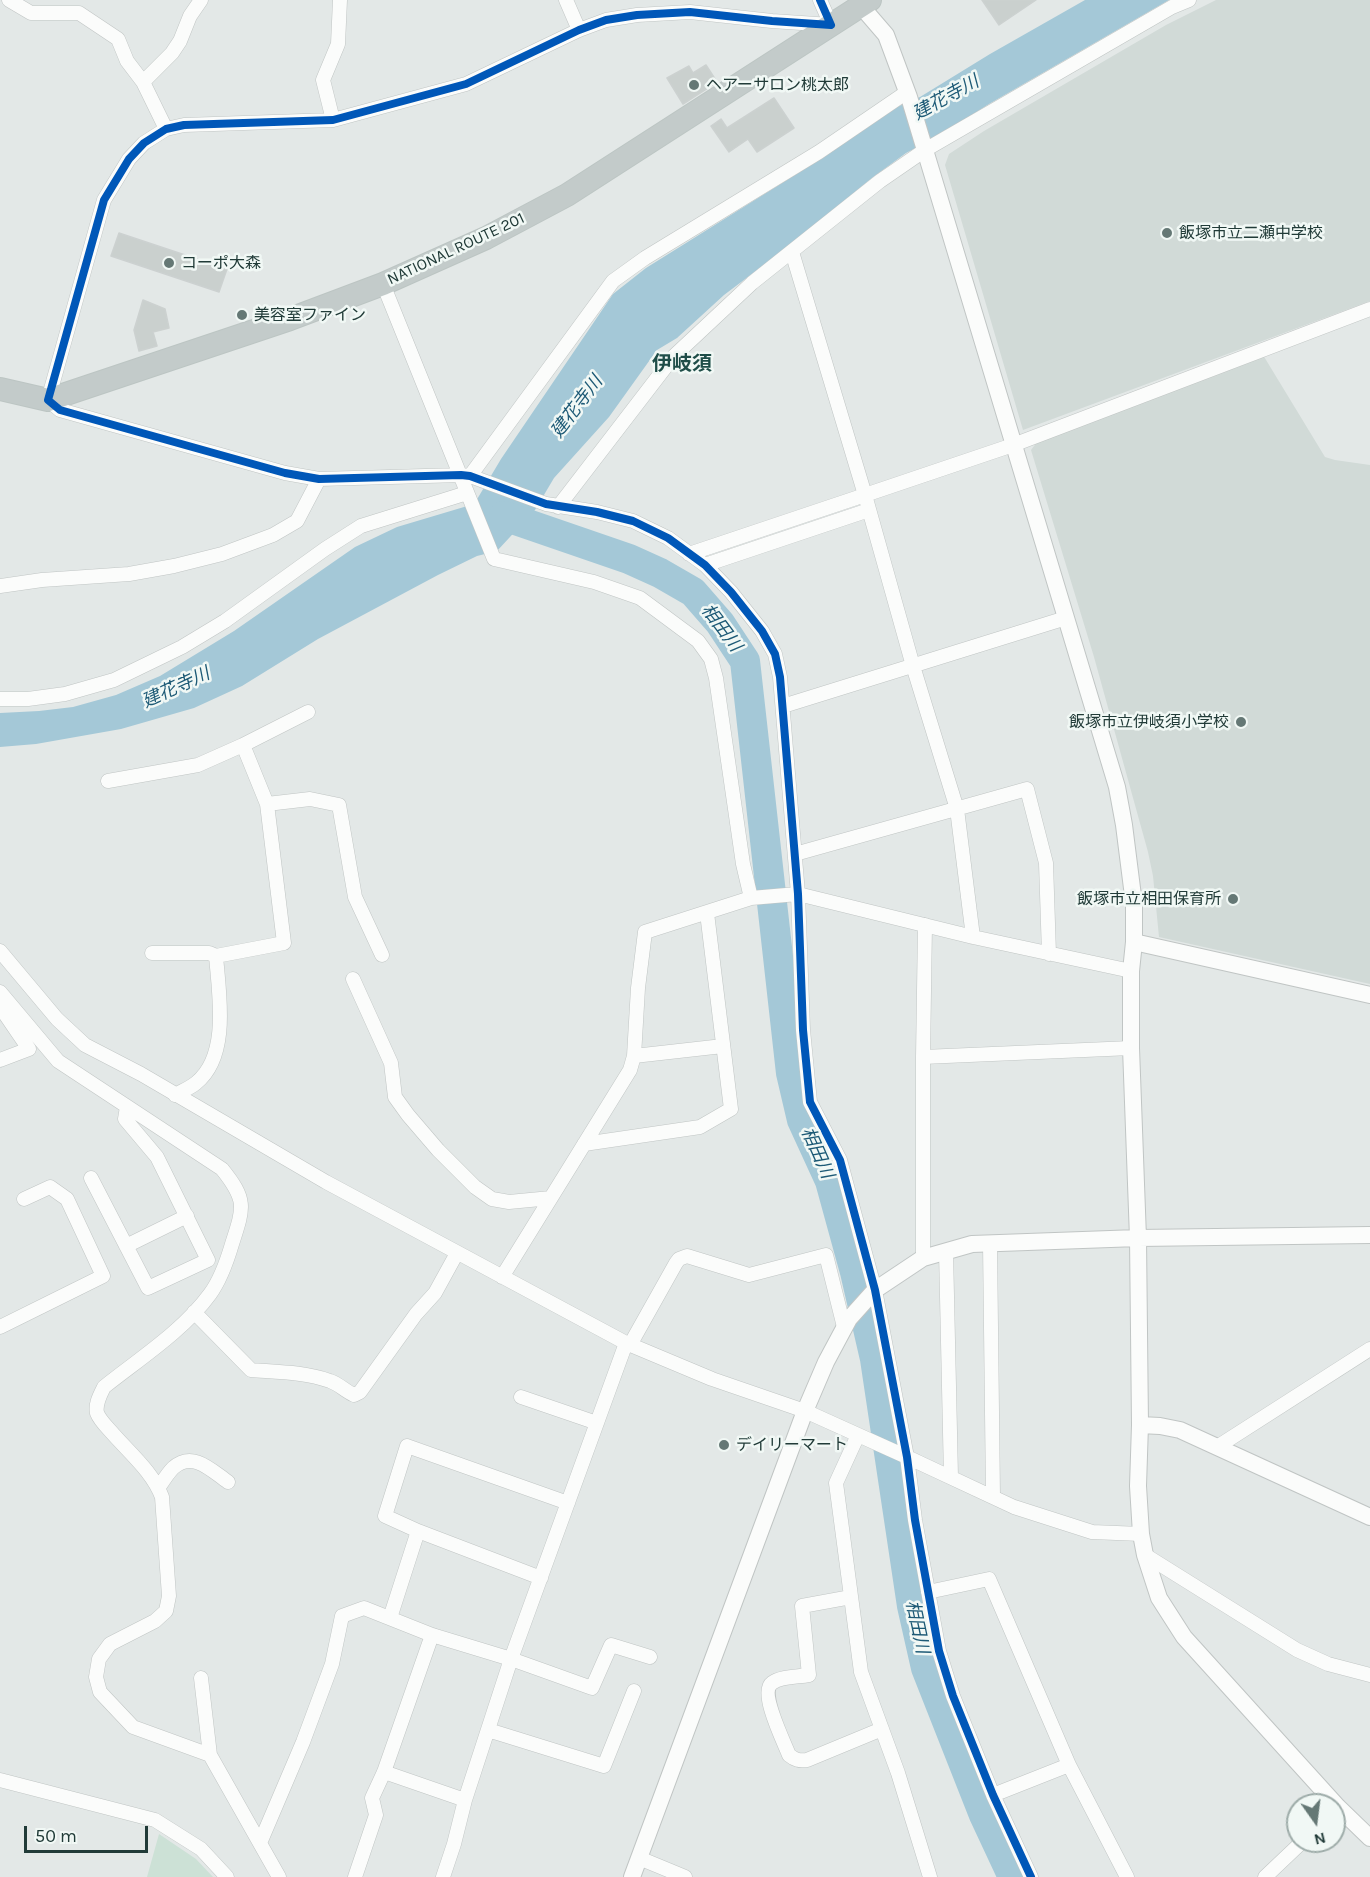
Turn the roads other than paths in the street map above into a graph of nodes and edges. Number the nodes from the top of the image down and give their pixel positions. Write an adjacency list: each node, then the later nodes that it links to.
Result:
1 (9, 0): 8 (street)
2 (201, 0): 11 (street)
3 (340, 0): 13 (street)
4 (566, 0): 10 (street)
5 (820, 0): 9 (street)
6 (1189, 0): 15 (street)
7 (866, 3): 9 (highway, NATIONAL ROUTE 201); 12 (street)
8 (32, 5): 11 (street)
9 (831, 25): 10 (street); 17 (highway, NATIONAL ROUTE 201)
10 (579, 30): 13 (street)
11 (143, 82): 14 (street)
12 (908, 94): 15 (street); 22 (street)
13 (333, 120): 14 (street)
14 (166, 129): 20 (street)
15 (924, 148): 16 (street); 21 (street)
16 (792, 252): 24 (street); 26 (street)
17 (383, 284): 20 (highway, NATIONAL ROUTE 201); 22 (street)
18 (1370, 309): 21 (street)
19 (0, 389): 20 (highway)
20 (48, 400): 23 (street)
21 (1013, 444): 24 (street); 31 (street)
22 (469, 476): 23 (street); 25 (street); 26 (street)
23 (319, 479): 30 (street)
24 (865, 495): 27 (street); 28 (street)
25 (469, 496): 33 (street); 42 (street)
26 (552, 505): 28 (street)
27 (869, 510): 29 (street); 32 (street)
28 (689, 554): 29 (street)
29 (705, 565): 34 (street)
30 (0, 586)
31 (1066, 618): 32 (street); 46 (street)
32 (913, 666): 34 (street); 39 (street)
33 (0, 699)
34 (783, 706): 40 (street)
35 (308, 712): 36 (street)
36 (243, 745): 37 (street); 38 (street)
37 (108, 781)
38 (267, 804): 50 (street); 51 (street)
39 (957, 809): 40 (street); 45 (street); 49 (street)
40 (795, 854): 41 (street)
41 (798, 894): 42 (street); 44 (street); 77 (street)
42 (751, 898): 43 (street)
43 (707, 913): 57 (street); 59 (street)
44 (925, 925): 45 (street); 60 (street)
45 (973, 937): 49 (street)
46 (1134, 942): 52 (street); 55 (street)
47 (0, 951): 62 (street)
48 (152, 953): 50 (street)
49 (1049, 954): 52 (street)
50 (216, 956): 62 (street)
51 (382, 956)
52 (1131, 971): 58 (street)
53 (353, 979): 66 (street)
54 (0, 992): 63 (street)
55 (1370, 995)
56 (0, 1002): 61 (street)
57 (723, 1046): 59 (street); 64 (street)
58 (1131, 1048): 60 (street); 70 (street)
59 (634, 1056): 64 (street)
60 (923, 1057): 75 (street)
61 (0, 1060)
62 (176, 1095): 74 (street)
63 (127, 1107): 68 (street); 78 (street)
64 (584, 1144): 66 (street)
65 (91, 1178): 72 (street)
66 (551, 1198): 76 (street)
67 (24, 1199): 80 (street)
68 (187, 1216): 72 (street); 72 (street)
69 (1370, 1235): 70 (street)
70 (1138, 1238): 71 (street); 86 (street)
71 (990, 1243): 73 (street); 93 (street)
72 (126, 1246)
73 (946, 1251): 75 (street); 90 (street)
74 (457, 1253): 76 (street); 78 (street)
75 (923, 1258): 77 (street)
76 (502, 1277): 81 (street)
77 (872, 1292): 79 (street); 89 (street)
78 (194, 1312): 92 (street)
79 (847, 1323): 81 (street); 84 (street)
80 (0, 1326)
81 (628, 1344): 84 (street); 85 (street)
82 (1370, 1349): 88 (street)
83 (521, 1396): 85 (street)
84 (805, 1412): 87 (street); 122 (street)
85 (597, 1423): 94 (street)
86 (1140, 1425): 88 (street); 97 (street)
87 (858, 1435): 89 (street); 101 (street)
88 (1217, 1447): 95 (street)
89 (904, 1456): 90 (street); 100 (street)
90 (951, 1477): 93 (street)
91 (228, 1482): 92 (street)
92 (159, 1488): 111 (street)
93 (993, 1497): 97 (street)
94 (568, 1503): 96 (street); 99 (street)
95 (1370, 1517)
96 (418, 1531): 99 (street); 102 (street)
97 (1141, 1534): 98 (street)
98 (1145, 1555): 106 (street); 115 (street)
99 (541, 1578): 105 (street)
100 (928, 1592): 112 (street); 116 (street)
101 (851, 1597): 109 (street); 109 (street)
102 (390, 1618): 103 (street); 120 (street)
103 (432, 1635): 105 (street); 113 (street)
104 (650, 1657): 105 (street)
105 (511, 1659): 110 (street)
106 (1370, 1676)
107 (201, 1678): 111 (street)
108 (634, 1691): 110 (street)
109 (882, 1729): 129 (street)
110 (488, 1730): 117 (street)
111 (210, 1755): 120 (street)
112 (1069, 1765): 116 (street); 131 (street)
113 (384, 1772): 117 (street); 125 (street)
114 (0, 1780): 123 (street)
115 (1322, 1793)
116 (993, 1795): 130 (street)
117 (465, 1800): 126 (street)
118 (1346, 1818): 119 (street)
119 (1370, 1838)
120 (260, 1843): 124 (street)
121 (1290, 1853): 132 (street)
122 (639, 1858): 127 (street); 128 (street)
123 (227, 1877)
124 (279, 1877)
125 (355, 1877)
126 (443, 1877)
127 (632, 1877)
128 (685, 1877)
129 (930, 1877)
130 (1031, 1877)
131 (1127, 1877)
132 (1264, 1877)

